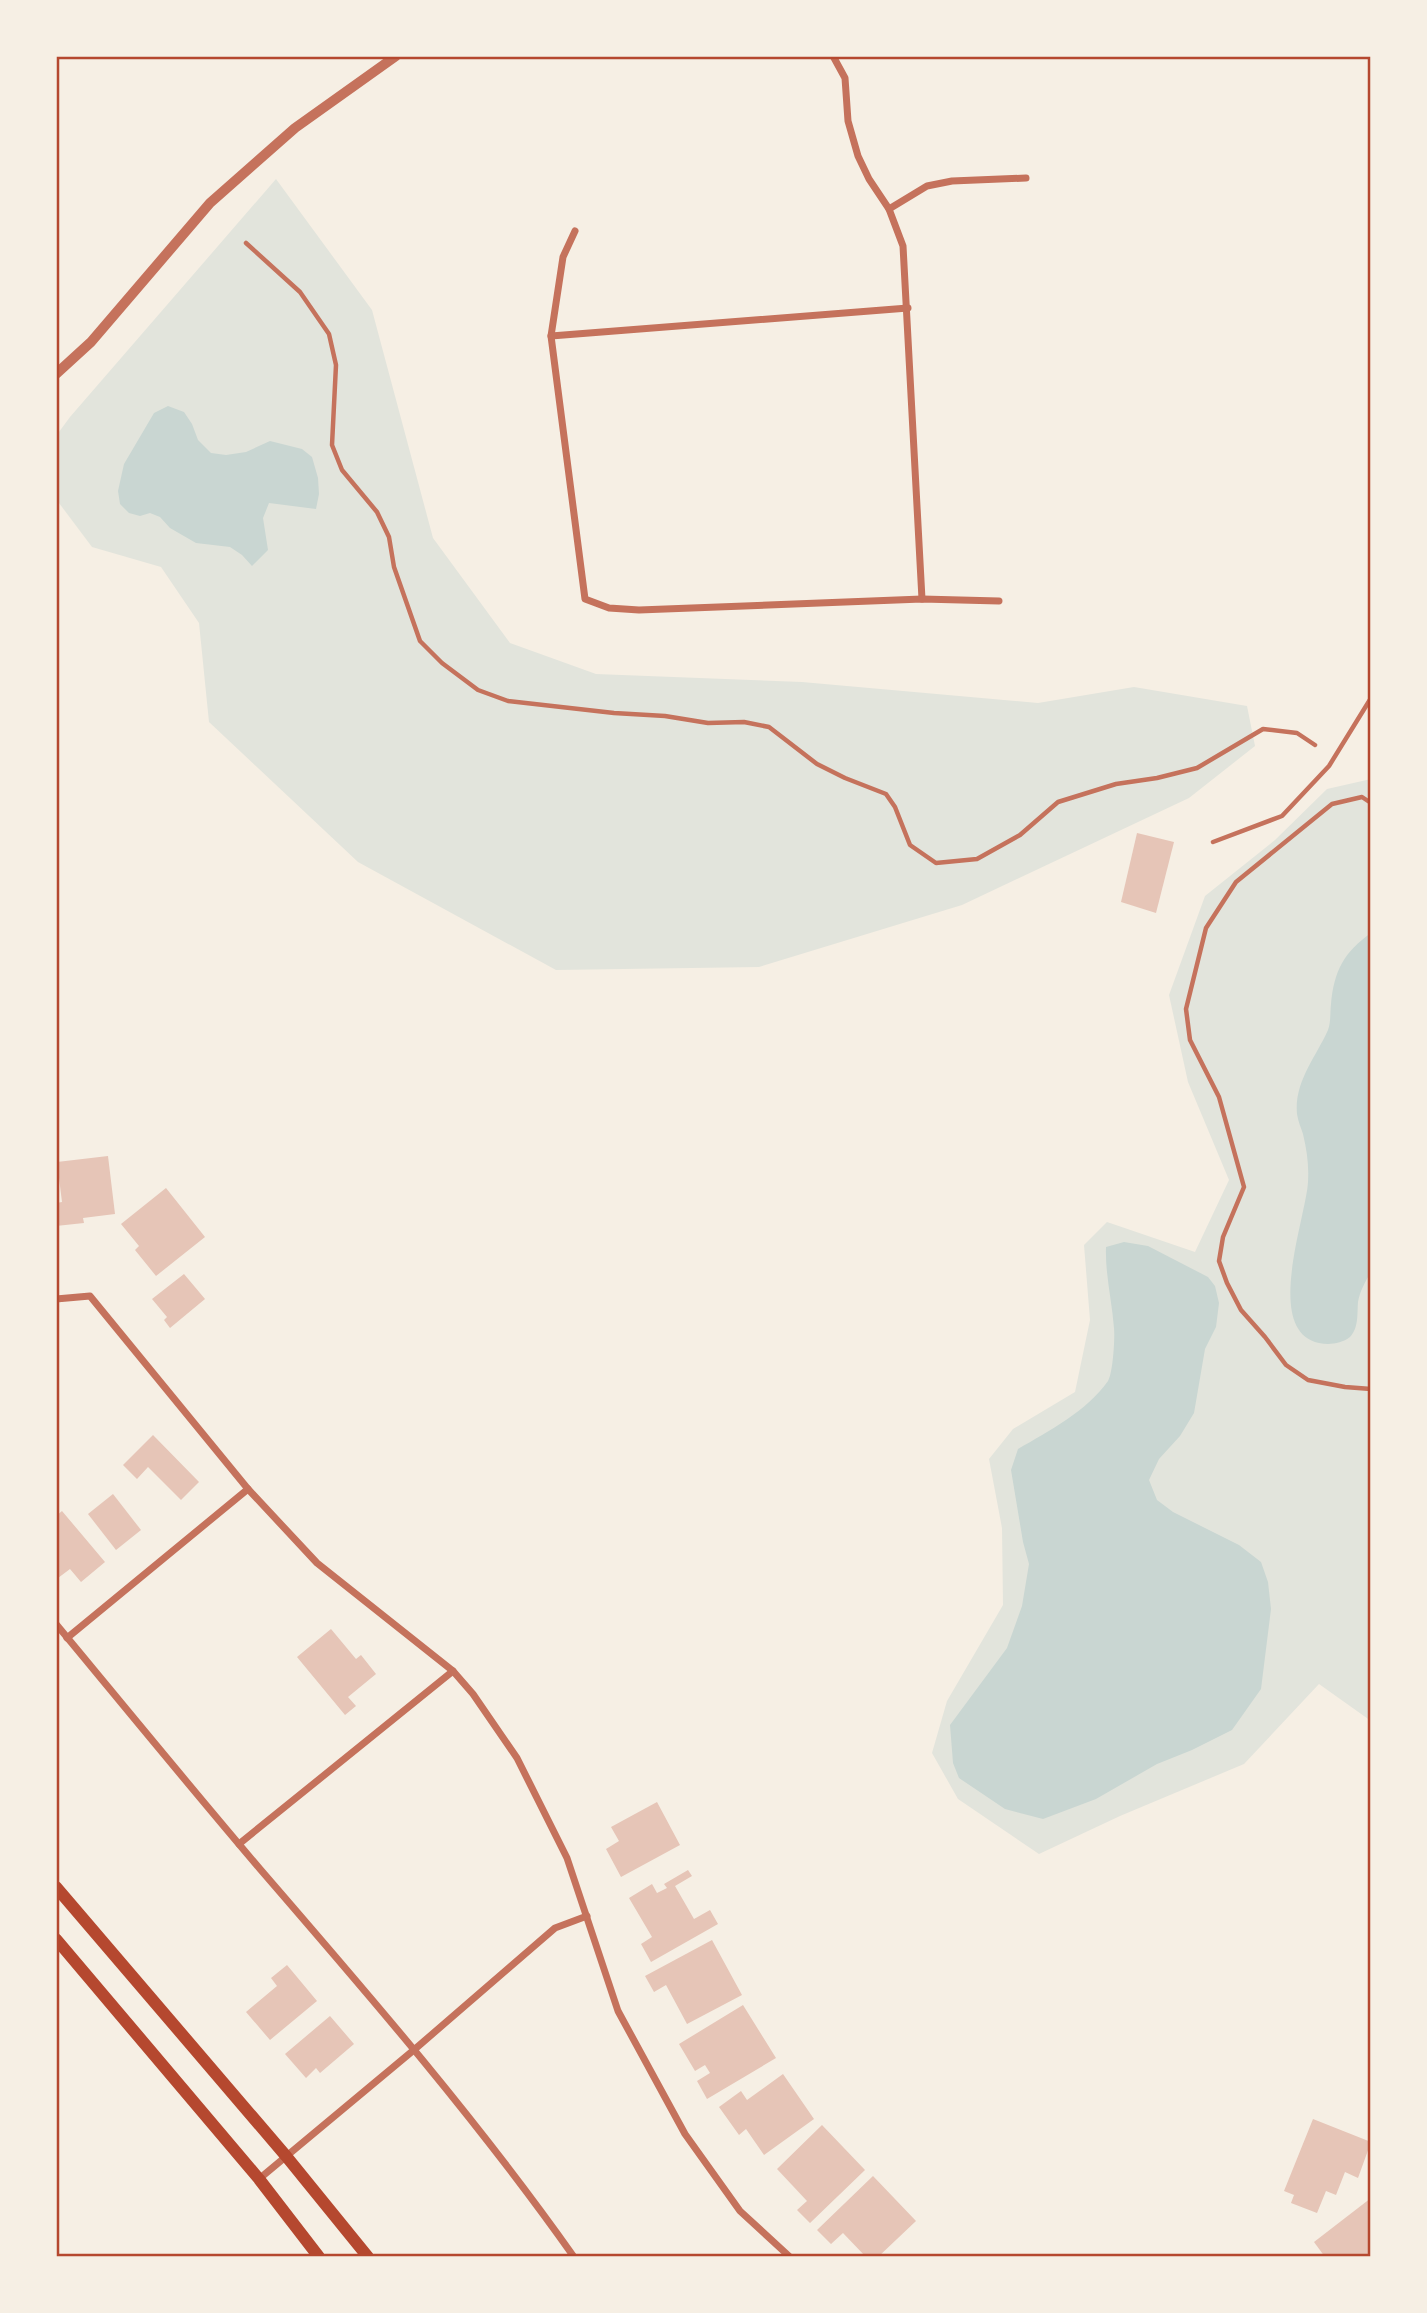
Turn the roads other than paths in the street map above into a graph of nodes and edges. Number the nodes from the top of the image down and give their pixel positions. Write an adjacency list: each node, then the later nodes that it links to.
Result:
1 (396, 56): 9 (street)
2 (833, 56): 4 (street)
3 (1026, 178): 4 (street)
4 (890, 209): 7 (street)
5 (575, 231): 8 (street)
6 (246, 243): 13 (lane)
7 (908, 308): 8 (street); 10 (street)
8 (551, 336): 10 (street)
9 (56, 374)
10 (922, 600): 11 (street)
11 (999, 601)
12 (1371, 698): 15 (lane)
13 (1315, 745)
14 (1371, 803): 17 (lane)
15 (1213, 842)
16 (56, 1298): 18 (street)
17 (1371, 1389)
18 (248, 1489): 20 (street); 21 (street)
19 (56, 1624): 20 (street)
20 (67, 1638): 22 (street)
21 (453, 1671): 22 (street); 24 (street)
22 (239, 1844): 26 (street)
23 (56, 1886): 27 (main road)
24 (587, 1916): 26 (street); 32 (street)
25 (56, 1939): 28 (main road)
26 (415, 2049): 27 (street); 31 (street)
27 (286, 2156): 28 (street); 30 (main road)
28 (259, 2179): 29 (main road)
29 (319, 2257)
30 (368, 2257)
31 (574, 2257)
32 (790, 2257)

